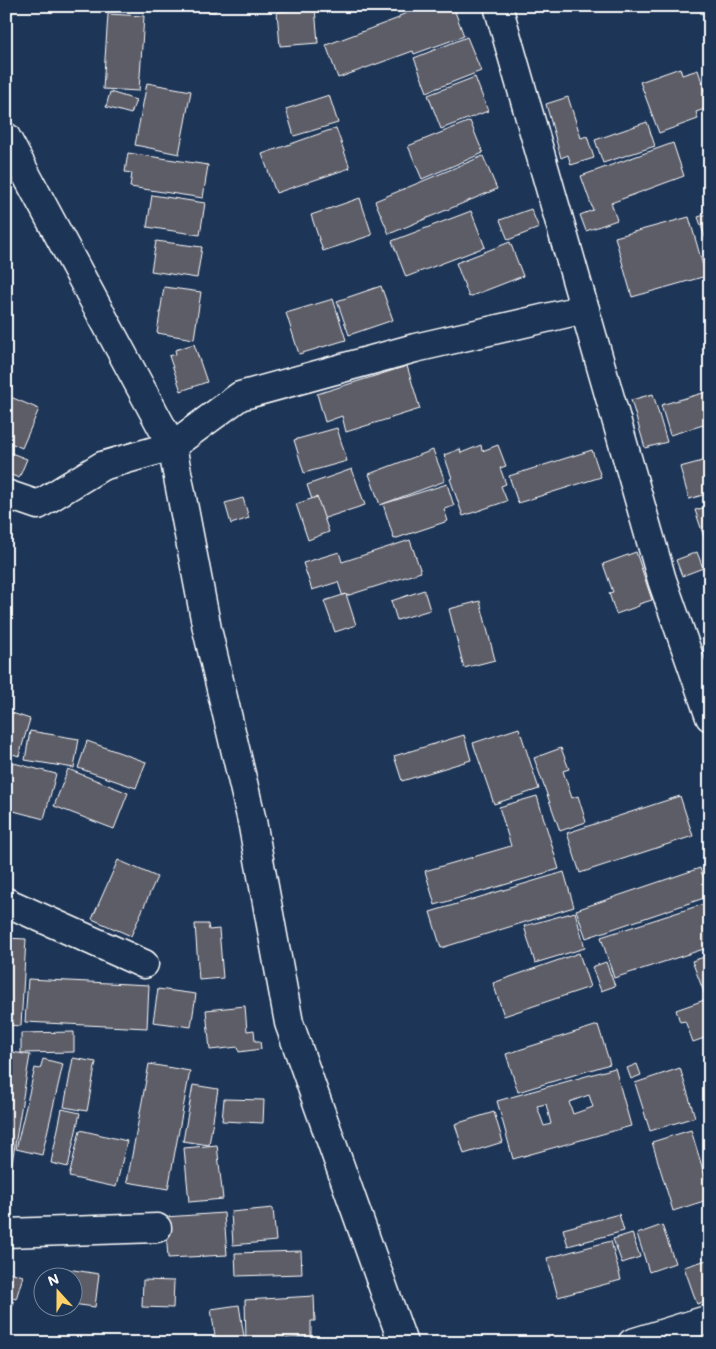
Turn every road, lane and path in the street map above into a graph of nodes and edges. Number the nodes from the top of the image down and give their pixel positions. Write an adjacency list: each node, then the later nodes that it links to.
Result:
1 (498, 6): 3 (street)
2 (6, 137): 4 (street)
3 (585, 309): 4 (street); 6 (street)
4 (172, 446): 5 (street); 12 (street)
5 (6, 494)
6 (710, 717)
7 (6, 902): 8 (street)
8 (144, 964)
9 (157, 1228): 10 (street)
10 (6, 1233)
11 (710, 1319): 13 (street)
12 (403, 1343)
13 (632, 1343)

